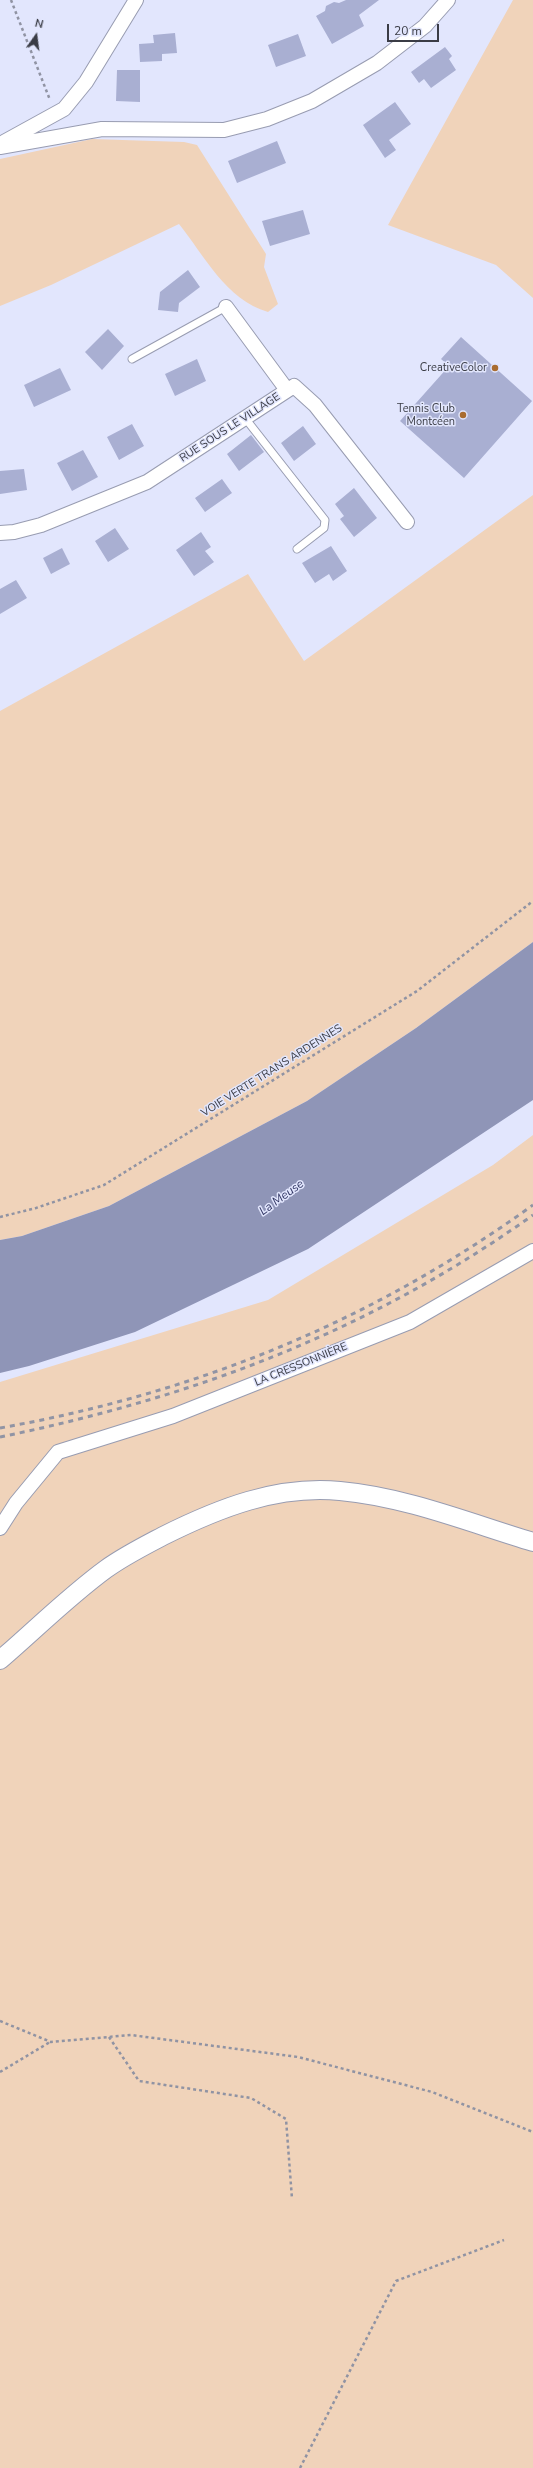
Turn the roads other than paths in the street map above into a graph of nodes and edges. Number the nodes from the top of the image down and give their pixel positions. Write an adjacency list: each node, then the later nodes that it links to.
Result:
1 (136, 0): 3 (street)
2 (448, 0): 3 (street)
3 (0, 146)
4 (226, 307): 5 (lane); 6 (street)
5 (132, 359)
6 (287, 390): 7 (street, RUE SOUS LE VILLAGE); 8 (street, RUE SOUS LE VILLAGE)
7 (245, 418): 9 (street, RUE SOUS LE VILLAGE); 10 (lane)
8 (407, 522)
9 (0, 533)
10 (297, 549)
11 (533, 1251): 12 (street, LA CRESSONNIÈRE)
12 (0, 1528)
13 (533, 1542): 14 (street)
14 (0, 1660)

